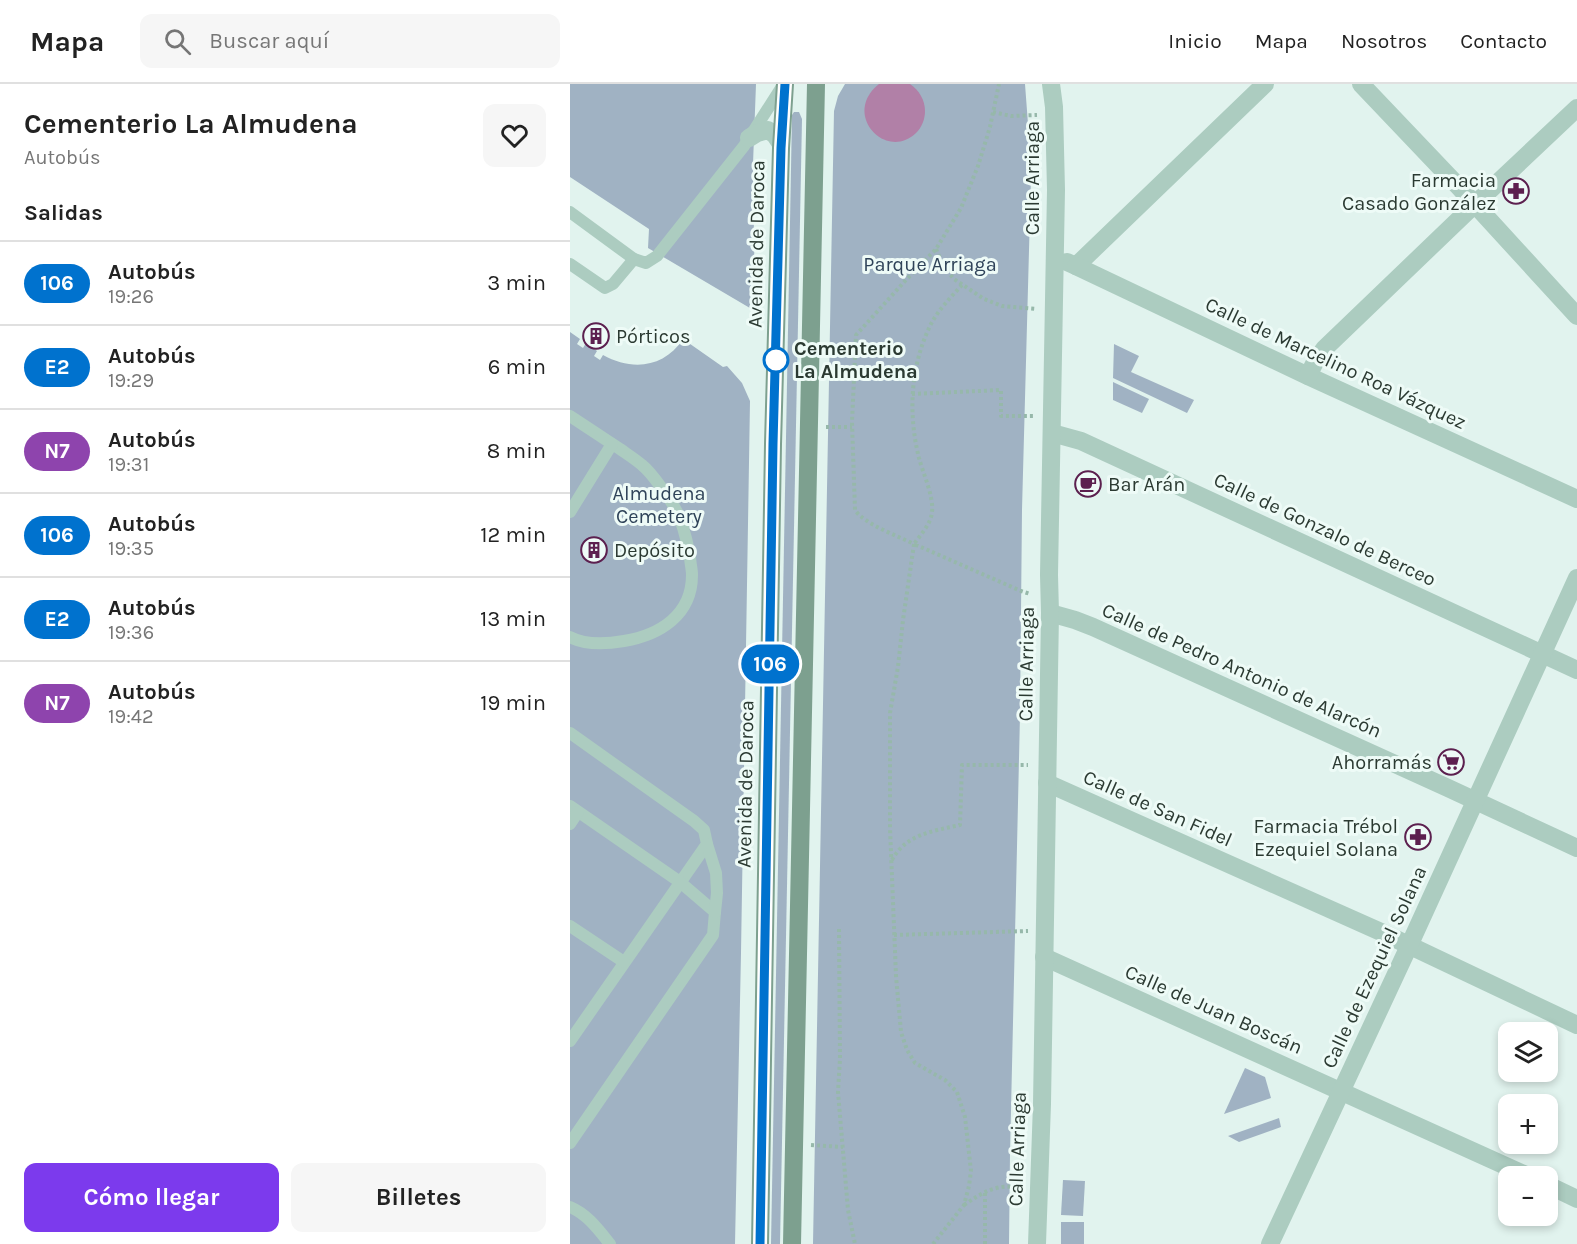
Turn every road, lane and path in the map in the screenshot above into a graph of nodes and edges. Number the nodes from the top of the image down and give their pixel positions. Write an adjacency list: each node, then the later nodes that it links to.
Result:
1 (784, 84): 10 (lane); 11 (main road, Avenida de Daroca)
2 (816, 84): 69 (main road)
3 (999, 84): 8 (path)
4 (1051, 84): 9 (street, Calle Arriaga)
5 (1265, 84): 18 (street)
6 (1361, 84): 12 (street)
7 (1577, 108): 12 (street)
8 (993, 112): 9 (path); 14 (path)
9 (1054, 114): 15 (street, Calle Arriaga)
10 (749, 138): 11 (street, Avenida de Daroca); 16 (lane)
11 (781, 144): 68 (main road, Avenida de Daroca)
12 (1474, 205): 21 (street); 22 (street)
13 (570, 212): 16 (lane)
14 (936, 249): 19 (path); 27 (path)
15 (1054, 256): 18 (street, Calle de Marcelino Roa Vázquez); 20 (street, Calle Arriaga)
16 (634, 259): 17 (lane)
17 (570, 264)
18 (1076, 266): 22 (street, Calle de Marcelino Roa Vázquez)
19 (962, 285): 20 (path); 23 (path)
20 (1054, 310): 25 (street, Calle Arriaga)
21 (1577, 316)
22 (1308, 376): 29 (street, Calle de Marcelino Roa Vázquez)
23 (912, 394): 25 (path); 31 (path)
24 (570, 416): 28 (lane)
25 (1052, 425): 33 (street, Calle Arriaga); 35 (street, Calle de Gonzalo de Berceo)
26 (828, 427): 27 (path)
27 (852, 427): 31 (path)
28 (612, 444): 30 (lane); 34 (lane)
29 (1577, 499)
30 (570, 512)
31 (914, 544): 33 (path); 44 (path)
32 (1577, 578): 35 (street, Calle de Ezequiel Solana)
33 (1050, 605): 38 (street, Calle Arriaga); 39 (street, Calle de Pedro Antonio de Alarcón)
34 (570, 637)
35 (1543, 654): 36 (street, Calle de Gonzalo de Berceo); 39 (street, Calle de Ezequiel Solana)
36 (1577, 670)
37 (570, 733): 42 (lane)
38 (1047, 774): 44 (path); 49 (street, Calle Arriaga); 51 (street, Calle de San Fidel)
39 (1475, 800): 43 (street, Calle de Pedro Antonio de Alarcón); 51 (street, Calle de Ezequiel Solana)
40 (574, 809): 41 (lane); 45 (lane)
41 (570, 824)
42 (707, 844): 45 (lane); 46 (lane)
43 (1577, 848)
44 (892, 861): 50 (path)
45 (680, 882): 46 (lane); 53 (lane)
46 (716, 912): 57 (lane)
47 (570, 926): 53 (lane)
48 (839, 929): 59 (path)
49 (1045, 930): 50 (path); 52 (street, Calle Arriaga)
50 (894, 935): 65 (path)
51 (1409, 946): 54 (street, Calle de San Fidel); 56 (street, Calle de Ezequiel Solana)
52 (1044, 957): 56 (street, Calle de Juan Boscán); 62 (street, Calle Arriaga)
53 (624, 962): 55 (lane)
54 (1577, 1025)
55 (570, 1041)
56 (1341, 1091): 60 (street, Calle de Juan Boscán); 74 (street, Calle de Ezequiel Solana)
57 (570, 1143)
58 (815, 1145): 59 (path)
59 (843, 1147): 70 (path)
60 (1506, 1166)
61 (1558, 1190): 64 (street)
62 (1038, 1191): 63 (path); 73 (street, Calle Arriaga)
63 (985, 1192): 65 (path); 72 (path)
64 (1577, 1199)
65 (964, 1205): 71 (path)
66 (570, 1207): 67 (lane)
67 (610, 1244)
68 (760, 1244)
69 (792, 1244)
70 (855, 1244)
71 (933, 1244)
72 (985, 1244)
73 (1037, 1244)
74 (1270, 1244)

